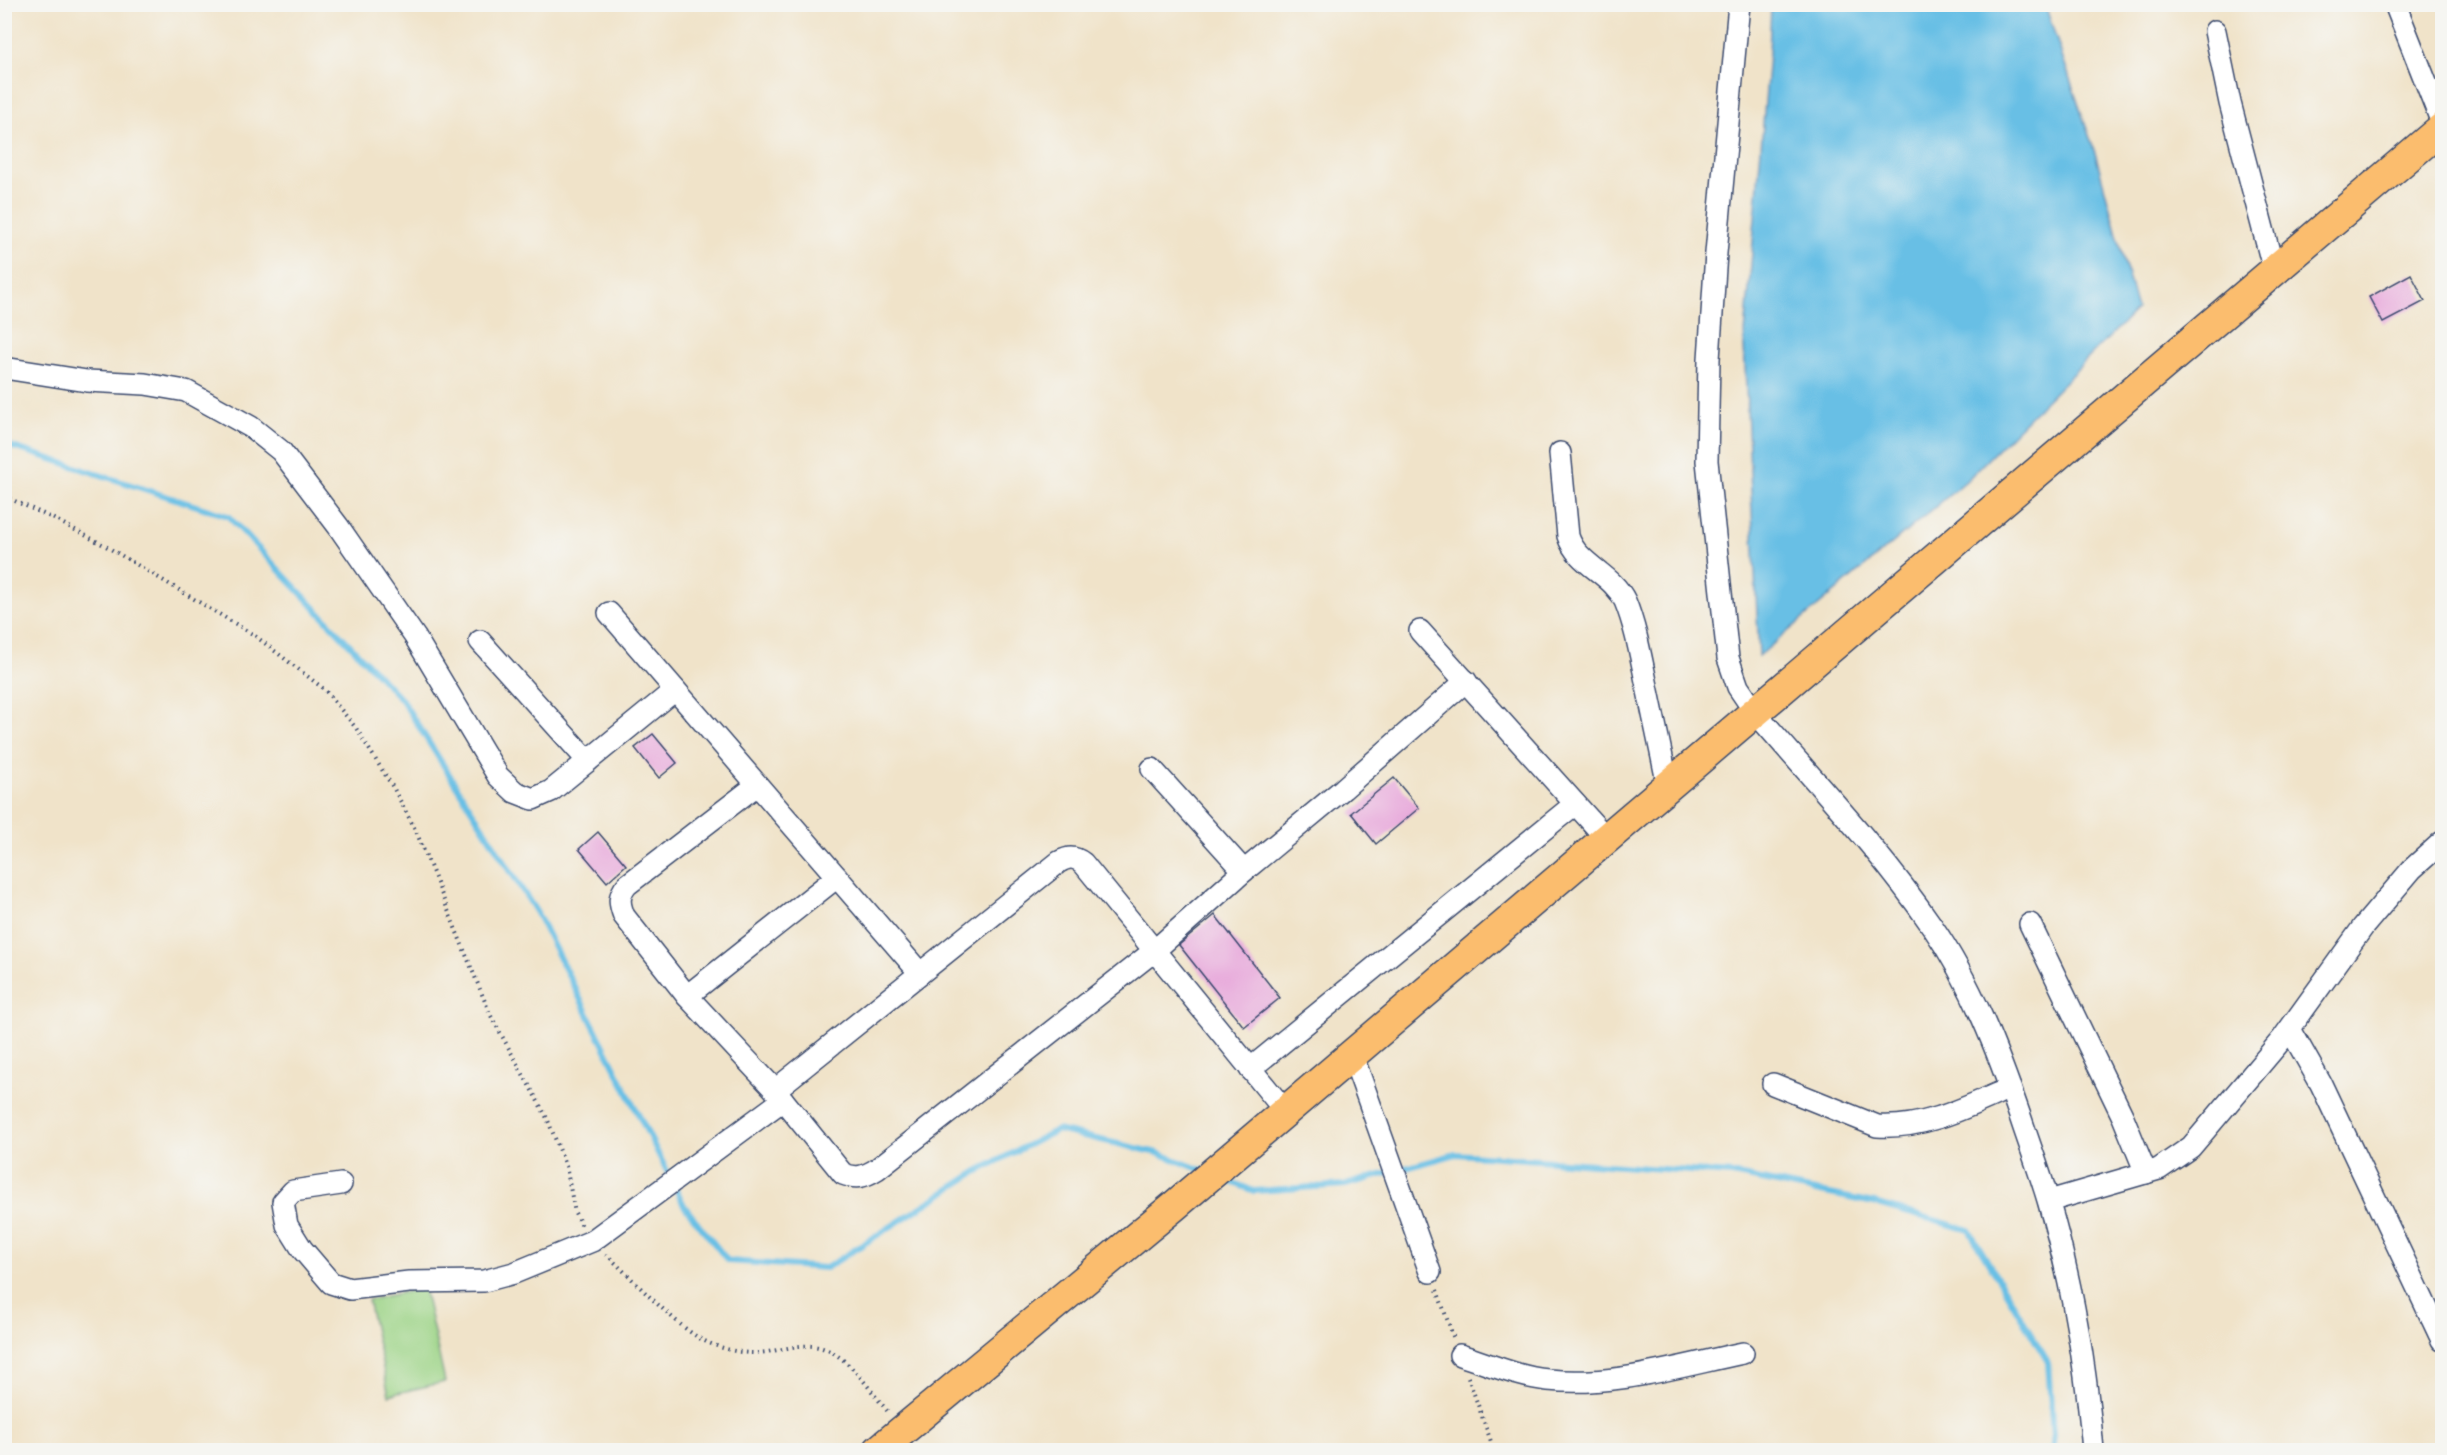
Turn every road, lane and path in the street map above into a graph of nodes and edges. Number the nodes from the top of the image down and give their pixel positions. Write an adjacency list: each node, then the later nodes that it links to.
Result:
1 (1739, 4): 15 (street)
2 (2395, 4): 4 (street)
3 (2215, 32): 6 (street)
4 (2442, 123)
5 (2442, 128): 6 (highway)
6 (2274, 271): 15 (highway)
7 (4, 368): 16 (street)
8 (1560, 453): 19 (street)
9 (4, 496): 39 (path)
10 (609, 613): 14 (street)
11 (1420, 631): 13 (street)
12 (480, 641): 16 (street)
13 (1466, 681): 20 (street); 23 (street)
14 (675, 690): 16 (street); 18 (street)
15 (1755, 712): 19 (highway); 33 (street)
16 (588, 760)
17 (1152, 768): 23 (street)
18 (757, 785): 24 (street); 28 (street)
19 (1668, 786): 21 (highway)
20 (1575, 804): 21 (street); 31 (street)
21 (1606, 839): 30 (highway)
22 (2442, 842): 29 (street)
23 (1244, 871): 26 (street)
24 (837, 877): 27 (street); 28 (street)
25 (2030, 924): 36 (street)
26 (1154, 951): 27 (street); 31 (street); 34 (street)
27 (919, 972): 34 (street)
28 (687, 996): 34 (street)
29 (2290, 1029): 36 (street); 41 (street)
30 (1352, 1054): 35 (highway); 40 (street)
31 (1250, 1069): 35 (street)
32 (1773, 1084): 33 (street)
33 (2010, 1088): 38 (street)
34 (779, 1095): 39 (street)
35 (1285, 1111): 44 (highway)
36 (2146, 1173): 38 (street)
37 (341, 1184): 39 (street)
38 (2049, 1201): 46 (street)
39 (592, 1241): 44 (path)
40 (1430, 1272)
41 (2442, 1340)
42 (1743, 1353): 43 (street)
43 (1460, 1355)
44 (903, 1431): 45 (highway)
45 (879, 1450)
46 (2093, 1450)

